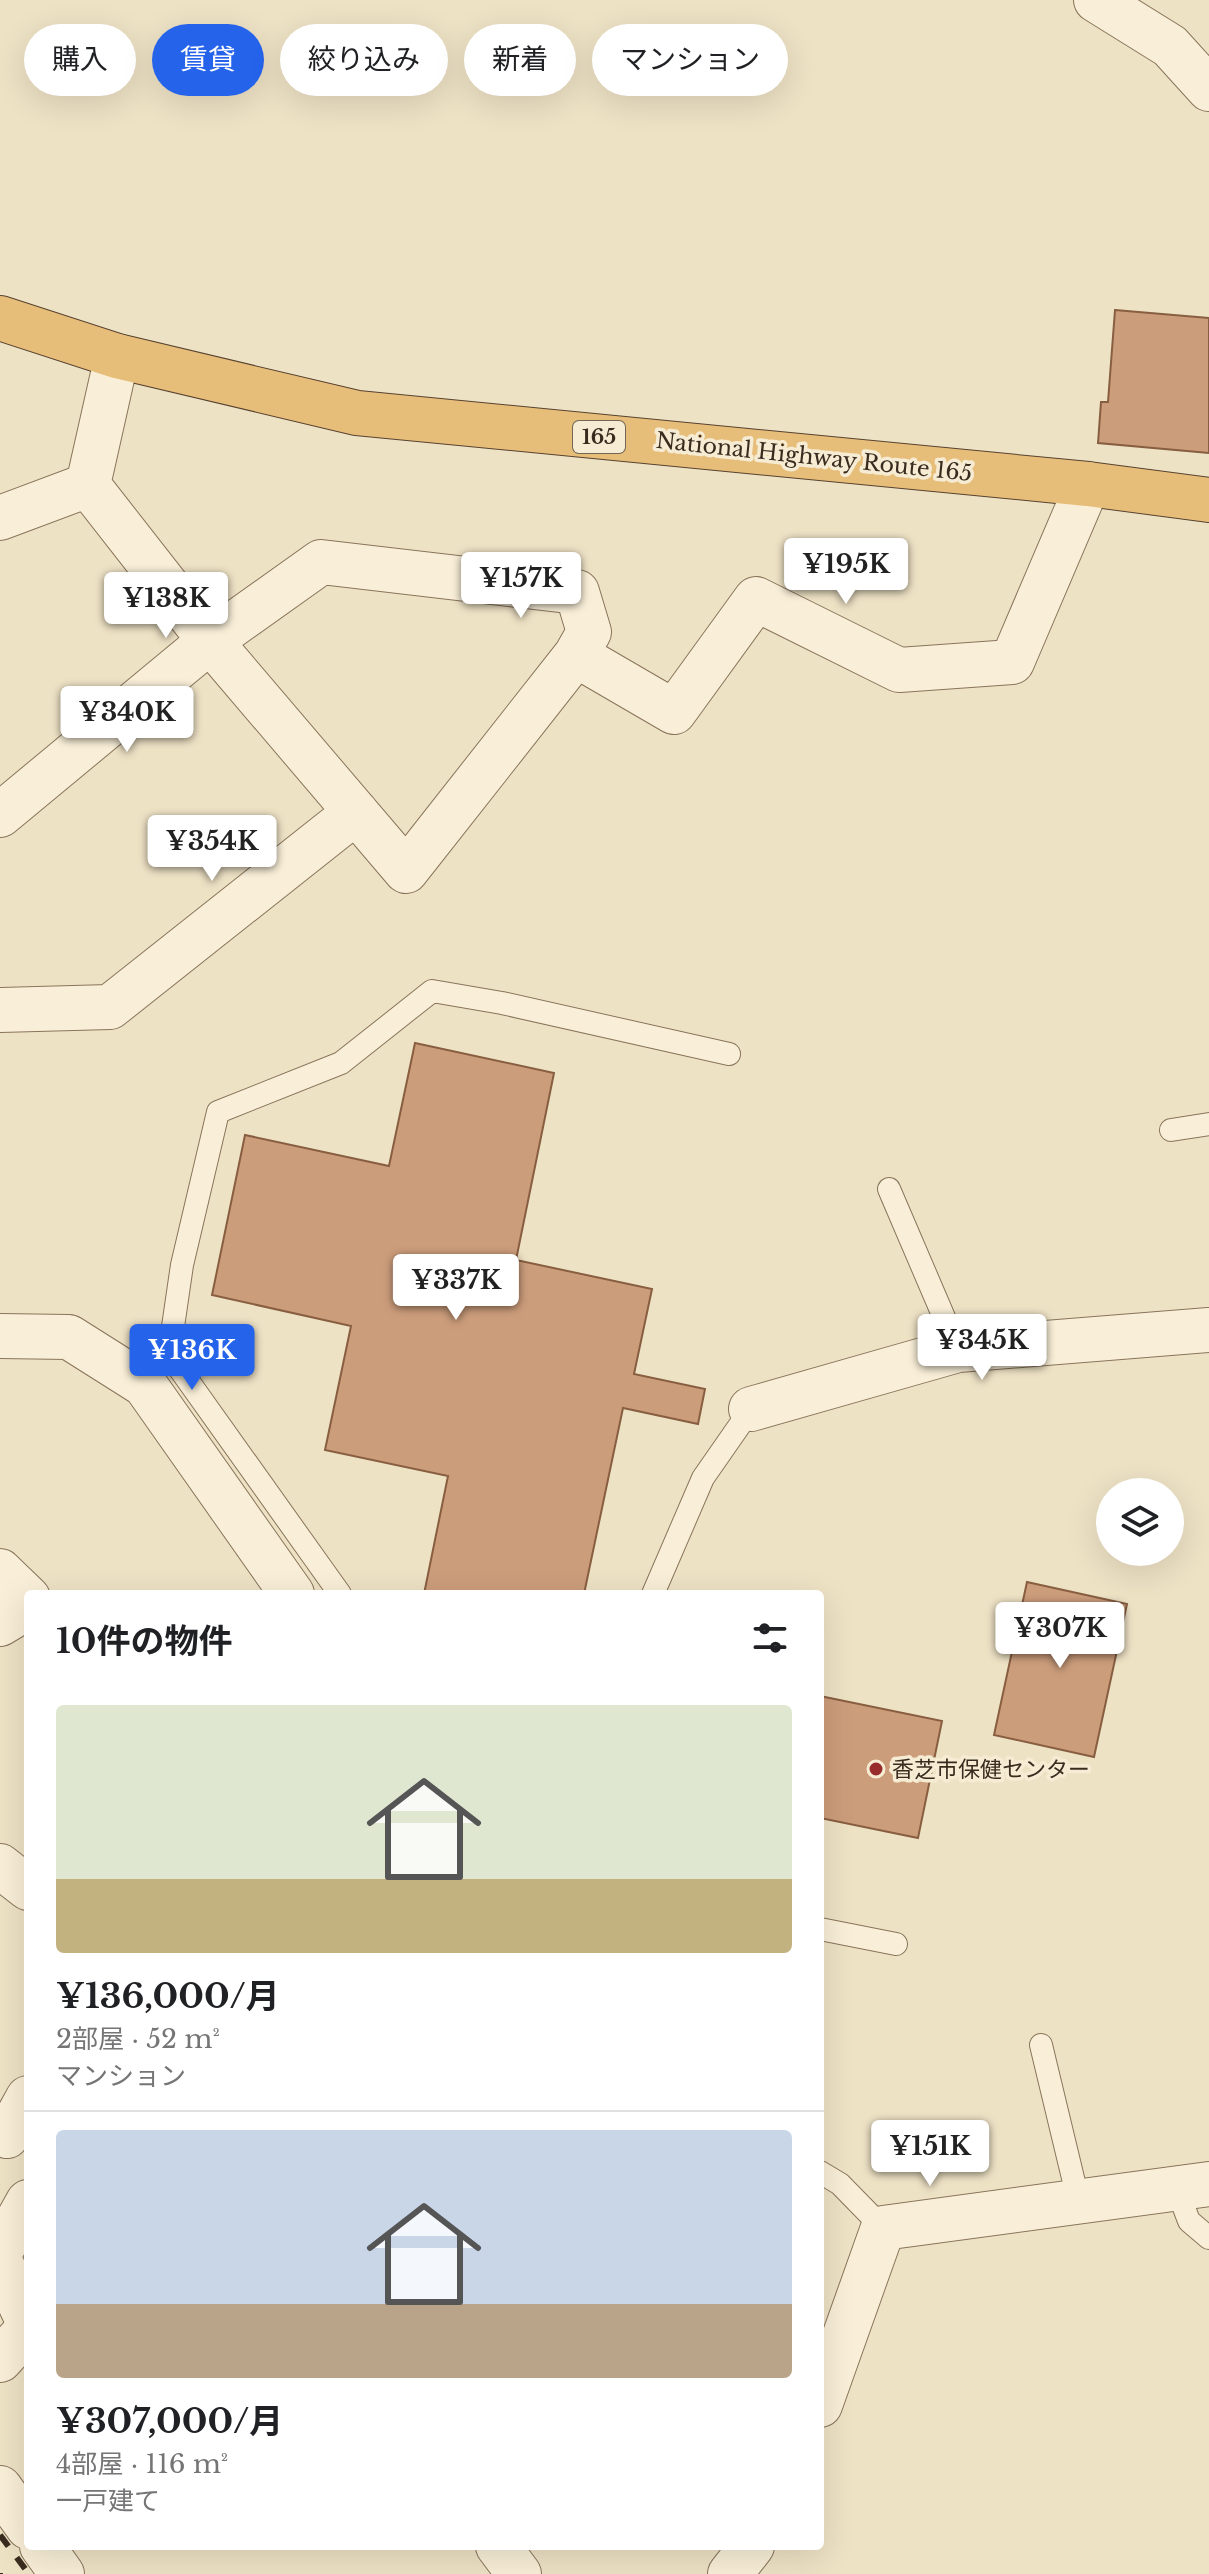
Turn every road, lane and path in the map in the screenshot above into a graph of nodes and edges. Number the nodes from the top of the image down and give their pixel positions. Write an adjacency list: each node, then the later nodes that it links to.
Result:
1 (1096, 0): 2 (street)
2 (1209, 89)
3 (0, 318): 4 (highway, National Highway Route 165 / 165)
4 (117, 356): 5 (highway, National Highway Route 165 / 165); 6 (street)
5 (1088, 484): 7 (highway, National Highway Route 165 / 165); 10 (street)
6 (88, 485): 8 (street); 9 (street)
7 (1209, 500)
8 (0, 518)
9 (210, 641): 10 (street); 11 (street); 12 (street)
10 (576, 655): 11 (street)
11 (356, 812): 13 (street)
12 (0, 815)
13 (0, 1010)
14 (729, 1054): 24 (lane)
15 (1209, 1124): 16 (lane)
16 (1171, 1130)
17 (889, 1189): 20 (lane)
18 (1209, 1330): 20 (street)
19 (0, 1336): 23 (street)
20 (958, 1350): 21 (street)
21 (751, 1409): 25 (lane)
22 (0, 1571): 26 (street)
23 (289, 1590)
24 (337, 1590)
25 (655, 1590)
26 (24, 1594)
27 (24, 1609): 28 (street)
28 (0, 1624)
29 (0, 1866): 30 (street)
30 (24, 1885)
31 (824, 1930): 32 (lane)
32 (896, 1944)
33 (1041, 2045): 38 (lane)
34 (24, 2104): 35 (street)
35 (2, 2139)
36 (824, 2174): 40 (lane)
37 (1193, 2186): 38 (street); 41 (lane)
38 (1079, 2203): 40 (street)
39 (24, 2209): 42 (street)
40 (883, 2228): 47 (street)
41 (1209, 2238)
42 (0, 2252)
43 (0, 2261): 44 (street)
44 (24, 2312)
45 (24, 2333): 46 (street)
46 (0, 2360)
47 (824, 2394)
48 (0, 2488): 49 (street)
49 (24, 2521)
50 (45, 2550): 53 (street)
51 (501, 2550): 54 (street)
52 (749, 2550): 55 (street)
53 (62, 2574)
54 (519, 2574)
55 (730, 2574)

